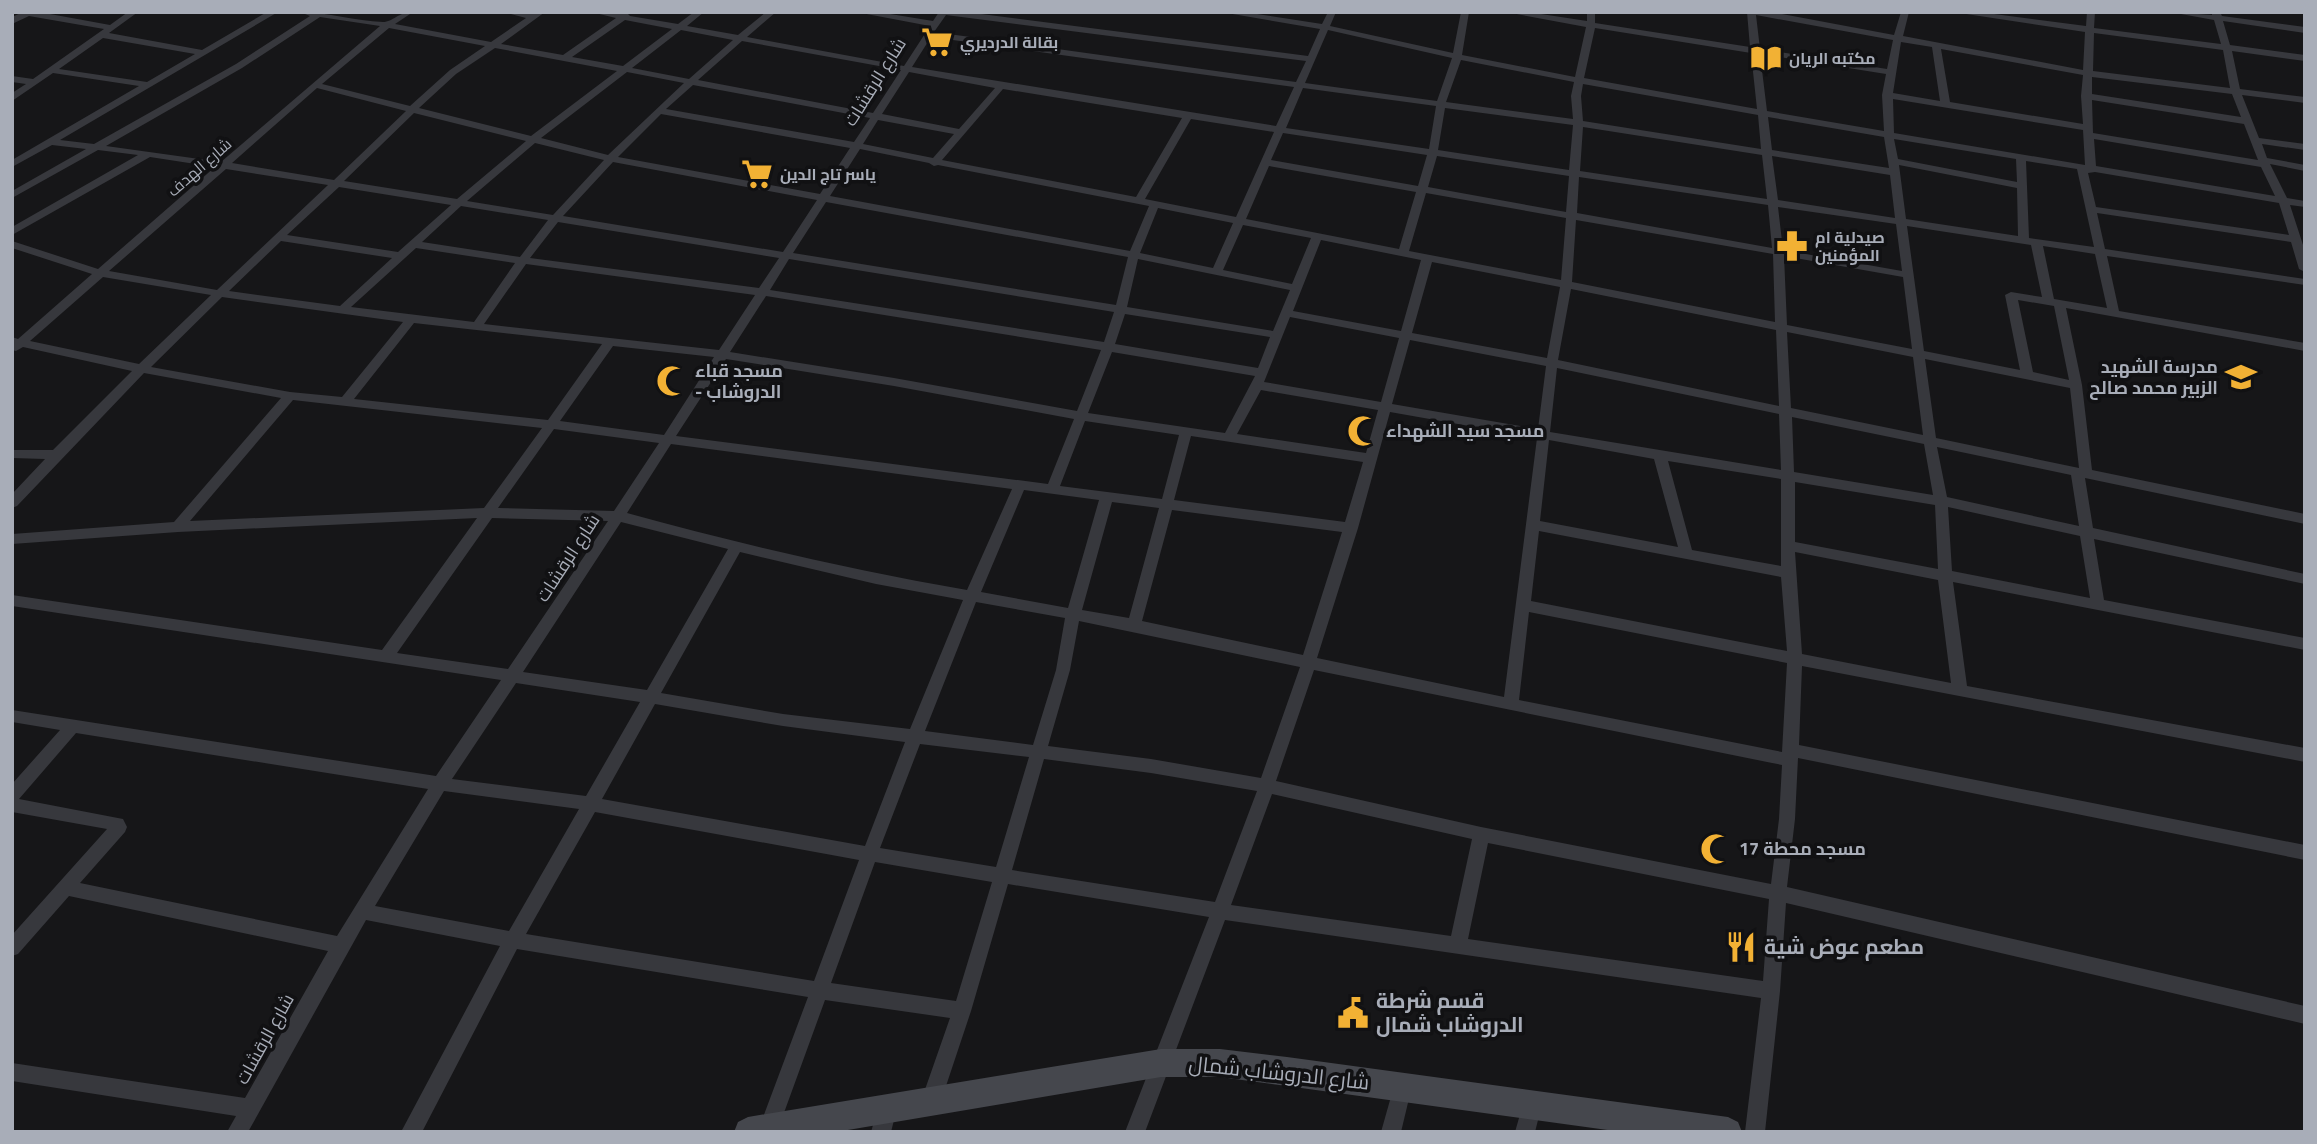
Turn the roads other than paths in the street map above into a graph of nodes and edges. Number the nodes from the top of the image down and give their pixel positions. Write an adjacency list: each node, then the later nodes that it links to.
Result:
1 (30, 12): 27 (street); 33 (street)
2 (134, 12): 33 (street)
3 (274, 12): 43 (street)
4 (304, 12): 22 (street)
5 (409, 12): 29 (street, شارع الهدف)
6 (507, 12): 23 (street)
7 (595, 12): 24 (street)
8 (701, 12): 30 (street)
9 (772, 12): 37 (street)
10 (860, 12): 26 (street)
11 (1042, 12): 28 (street)
12 (1225, 12): 32 (street)
13 (1332, 12): 32 (street)
14 (1465, 12): 44 (street)
15 (1510, 12): 31 (street)
16 (1591, 12): 31 (street)
17 (1753, 12): 38 (street); 42 (street)
18 (1905, 12): 38 (street)
19 (1957, 12): 35 (street)
20 (2091, 12): 35 (street)
21 (2174, 12): 25 (street)
22 (317, 15): 29 (street); 84 (street)
23 (537, 15): 39 (street)
24 (626, 15): 30 (street); 45 (street)
25 (2217, 15): 34 (street); 41 (street)
26 (938, 20): 28 (street); 46 (street); 49 (street, شارع الرقشات)
27 (12, 21)
28 (1032, 23): 46 (street)
29 (387, 25): 39 (street); 59 (street, شارع الهدف)
30 (680, 26): 37 (street); 50 (street)
31 (1591, 26): 42 (street); 55 (street)
32 (1325, 27): 44 (street); 48 (street)
33 (112, 28): 36 (street)
34 (2305, 30)
35 (2090, 32): 41 (street); 53 (street)
36 (103, 35): 43 (street); 51 (street)
37 (741, 38): 49 (street); 56 (street)
38 (1897, 40): 40 (street); 52 (street)
39 (492, 45): 45 (street); 69 (street)
40 (1936, 47): 53 (street); 68 (street)
41 (2227, 49): 47 (street); 62 (street)
42 (1755, 51): 52 (street); 71 (street)
43 (203, 53): 58 (street)
44 (1457, 57): 55 (street); 67 (street)
45 (565, 58): 50 (street)
46 (1203, 58): 48 (street); 60 (street)
47 (2305, 58)
48 (1310, 59): 60 (street)
49 (907, 68): 61 (street); 73 (street, شارع الرقشات)
50 (622, 70): 56 (street); 81 (street)
51 (54, 71): 57 (street); 58 (street)
52 (1891, 72): 63 (street)
53 (2086, 73): 62 (street); 64 (street)
54 (12, 79): 57 (street)
55 (1579, 79): 71 (street); 75 (street)
56 (689, 81): 70 (street); 73 (street)
57 (37, 82): 65 (street)
58 (149, 85): 82 (street)
59 (315, 85): 69 (street); 95 (street, شارع الهدف)
60 (1298, 85): 67 (street); 76 (street)
61 (1001, 86): 72 (street); 78 (street)
62 (2236, 92): 66 (street); 74 (street)
63 (1887, 95): 68 (street); 79 (street)
64 (2086, 96): 74 (street); 77 (street)
65 (12, 99)
66 (2305, 100)
67 (1441, 104): 75 (street); 87 (street)
68 (1945, 106): 77 (street)
69 (411, 111): 81 (street); 100 (street)
70 (660, 111): 83 (street); 90 (street)
71 (1761, 112): 79 (street); 86 (street)
72 (1188, 116): 76 (street); 106 (street)
73 (876, 117): 78 (street); 83 (street, شارع الرقشات)
74 (2246, 121): 80 (street)
75 (1578, 123): 86 (street); 99 (street)
76 (1280, 129): 87 (street); 91 (street)
77 (2087, 131): 92 (street); 98 (street)
78 (960, 132): 93 (street)
79 (1887, 135): 89 (street); 96 (street)
80 (2254, 140): 85 (street); 92 (street)
81 (531, 141): 90 (street); 107 (street)
82 (51, 142): 84 (street); 94 (street)
83 (858, 146): 93 (street); 104 (street, شارع الرقشات)
84 (95, 147): 88 (street); 103 (street)
85 (2305, 147)
86 (1764, 150): 96 (street); 105 (street)
87 (1433, 152): 99 (street); 102 (street)
88 (148, 154): 95 (street); 116 (street)
89 (2021, 158): 98 (street); 101 (street)
90 (611, 159): 104 (street); 113 (street)
91 (1266, 162): 102 (street); 115 (street)
92 (2264, 162): 97 (street); 108 (street)
93 (934, 163): 106 (street)
94 (12, 164)
95 (224, 166): 100 (street); 134 (street, شارع الهدف)
96 (1893, 166): 101 (street); 114 (street)
97 (2305, 169)
98 (2087, 170): 108 (street); 111 (street)
99 (1574, 172): 105 (street); 112 (street)
100 (336, 183): 107 (street); 117 (street)
101 (2020, 186): 119 (street)
102 (1423, 189): 112 (street); 126 (street)
103 (12, 195)
104 (823, 200): 127 (street, شارع الرقشات); 128 (street)
105 (1773, 201): 114 (street); 125 (street)
106 (1138, 202): 110 (street)
107 (458, 203): 113 (street); 123 (street)
108 (2284, 203): 109 (street); 120 (street)
109 (2305, 204)
110 (1154, 206): 115 (street); 128 (street)
111 (2091, 209): 120 (street); 124 (street)
112 (1572, 215): 125 (street); 137 (street)
113 (555, 219): 127 (street); 131 (street)
114 (1901, 221): 119 (street); 135 (street)
115 (1240, 223): 118 (street); 133 (street)
116 (12, 232)
117 (277, 237): 129 (street); 140 (street)
118 (1317, 237): 126 (street); 138 (street)
119 (2024, 239): 121 (street)
120 (2295, 239): 132 (street)
121 (2036, 241): 124 (street); 141 (street)
122 (12, 244): 134 (street)
123 (414, 244): 129 (street); 131 (street)
124 (2100, 250): 136 (street); 145 (street)
125 (1778, 251): 135 (street); 148 (street)
126 (1403, 253): 130 (street)
127 (785, 255): 139 (street, شارع الرقشات); 143 (street)
128 (1134, 255): 133 (street); 143 (street)
129 (400, 257): 142 (street)
130 (1427, 259): 137 (street); 150 (street)
131 (521, 262): 139 (street); 147 (street)
132 (2305, 269)
133 (1217, 271): 138 (street)
134 (99, 274): 140 (street); 152 (street, شارع الهدف)
135 (1908, 275): 156 (street)
136 (2305, 282)
137 (1566, 285): 148 (street); 157 (street)
138 (1297, 288): 144 (street)
139 (761, 292): 153 (street); 155 (street, شارع الرقشات)
140 (218, 293): 142 (street); 158 (street)
141 (2054, 302): 145 (street); 159 (street); 161 (street)
142 (343, 309): 146 (street)
143 (1121, 309): 149 (street); 153 (street)
144 (1286, 313): 149 (street); 150 (street)
145 (2114, 313): 154 (street)
146 (411, 319): 147 (street); 163 (street)
147 (477, 326): 151 (street)
148 (1781, 328): 156 (street); 165 (street)
149 (1278, 335): 160 (street)
150 (1406, 336): 157 (street); 164 (street)
151 (610, 341): 155 (street); 167 (street)
152 (15, 345): 158 (street)
153 (1108, 347): 160 (street); 166 (street)
154 (2305, 347)
155 (720, 354): 166 (street); 171 (street, شارع الرقشات)
156 (1921, 354): 159 (street); 172 (street)
157 (1552, 363): 165 (street); 169 (street)
158 (142, 369): 162 (street); 174 (street)
159 (2028, 375): 161 (street)
160 (1259, 379): 164 (street); 170 (street)
161 (2076, 386): 177 (street)
162 (290, 396): 163 (street); 189 (street)
163 (345, 402): 167 (street)
164 (1385, 406): 169 (street); 176 (street)
165 (1784, 412): 172 (street); 178 (street)
166 (1080, 416): 168 (street); 180 (street)
167 (549, 424): 171 (street); 185 (street)
168 (1186, 433): 170 (street); 184 (street)
169 (1545, 435): 175 (street); 188 (street)
170 (1229, 438): 176 (street)
171 (668, 440): 179 (street); 186 (street, شارع الرقشات)
172 (1930, 442): 177 (street); 182 (street)
173 (12, 454): 174 (street)
174 (55, 455): 183 (street)
175 (1660, 455): 178 (street); 195 (street)
176 (1370, 458): 190 (street)
177 (2081, 473): 187 (street); 191 (street)
178 (1788, 475): 182 (street); 193 (street)
179 (1018, 487): 180 (street); 199 (street)
180 (1052, 490): 181 (street)
181 (1106, 498): 184 (street); 203 (street)
182 (1941, 501): 191 (street); 197 (street)
183 (12, 503)
184 (1166, 506): 190 (street); 204 (street)
185 (488, 513): 186 (street); 189 (street); 206 (street)
186 (618, 516): 194 (street); 209 (street, شارع الرقشات)
187 (2305, 519)
188 (1532, 525): 195 (street); 201 (street)
189 (178, 527): 192 (street)
190 (1351, 527): 208 (street)
191 (2087, 530): 198 (street); 202 (street)
192 (12, 538)
193 (1790, 546): 196 (street); 197 (street)
194 (736, 547): 199 (street); 211 (street)
195 (1686, 553): 196 (street)
196 (1788, 573): 207 (street)
197 (1945, 578): 202 (street); 210 (street)
198 (2305, 579)
199 (970, 595): 203 (street); 215 (street)
200 (12, 600): 206 (street)
201 (1522, 605): 207 (street); 212 (street)
202 (2098, 605): 205 (street)
203 (1073, 615): 204 (street); 216 (street)
204 (1134, 625): 208 (street)
205 (2305, 644)
206 (385, 658): 209 (street)
207 (1795, 658): 210 (street); 217 (street)
208 (1309, 661): 212 (street); 220 (street)
209 (512, 676): 211 (street); 219 (street, شارع الرقشات)
210 (1960, 691): 218 (street)
211 (650, 697): 215 (street); 222 (street)
212 (1511, 705): 217 (street)
213 (12, 716): 214 (street)
214 (72, 727): 219 (street); 221 (street)
215 (914, 735): 216 (street); 226 (street)
216 (1038, 752): 220 (street); 227 (street)
217 (1790, 755): 225 (street); 229 (street)
218 (2305, 755)
219 (440, 784): 222 (street); 230 (street, شارع الرقشات)
220 (1267, 786): 224 (street); 231 (street)
221 (12, 796)
222 (592, 804): 226 (street); 233 (street)
223 (12, 805): 228 (street)
224 (1481, 834): 229 (street); 235 (street)
225 (2305, 853)
226 (870, 854): 227 (street); 237 (street)
227 (1002, 875): 231 (street); 239 (street)
228 (66, 888): 232 (street); 234 (street)
229 (1778, 893): 238 (street); 240 (street)
230 (361, 911): 233 (street); 234 (street, شارع الرقشات)
231 (1219, 911): 235 (street); 241 (street)
232 (19, 932): 236 (street)
233 (512, 942): 237 (street); 250 (street)
234 (341, 945): 246 (street, شارع الرقشات)
235 (1458, 946): 238 (street)
236 (12, 948)
237 (819, 991): 239 (street); 248 (street)
238 (1771, 991): 255 (street)
239 (962, 1011): 244 (street)
240 (2305, 1015)
241 (1161, 1063): 243 (street, شارع الدروشاب شمال); 244 (street, شارع الدروشاب شمال); 251 (street)
242 (13, 1073): 246 (street)
243 (1404, 1086): 245 (street, شارع الدروشاب شمال); 252 (street)
244 (931, 1101): 247 (street, شارع الدروشاب شمال)
245 (1532, 1104): 253 (street); 254 (street, شارع الدروشاب شمال)
246 (248, 1108): 249 (street, شارع الرقشات)
247 (884, 1120): 248 (street, شارع الدروشاب شمال)
248 (758, 1130)
249 (237, 1132)
250 (411, 1132)
251 (1135, 1132)
252 (1391, 1132)
253 (1525, 1132)
254 (1728, 1132)
255 (1755, 1132)

